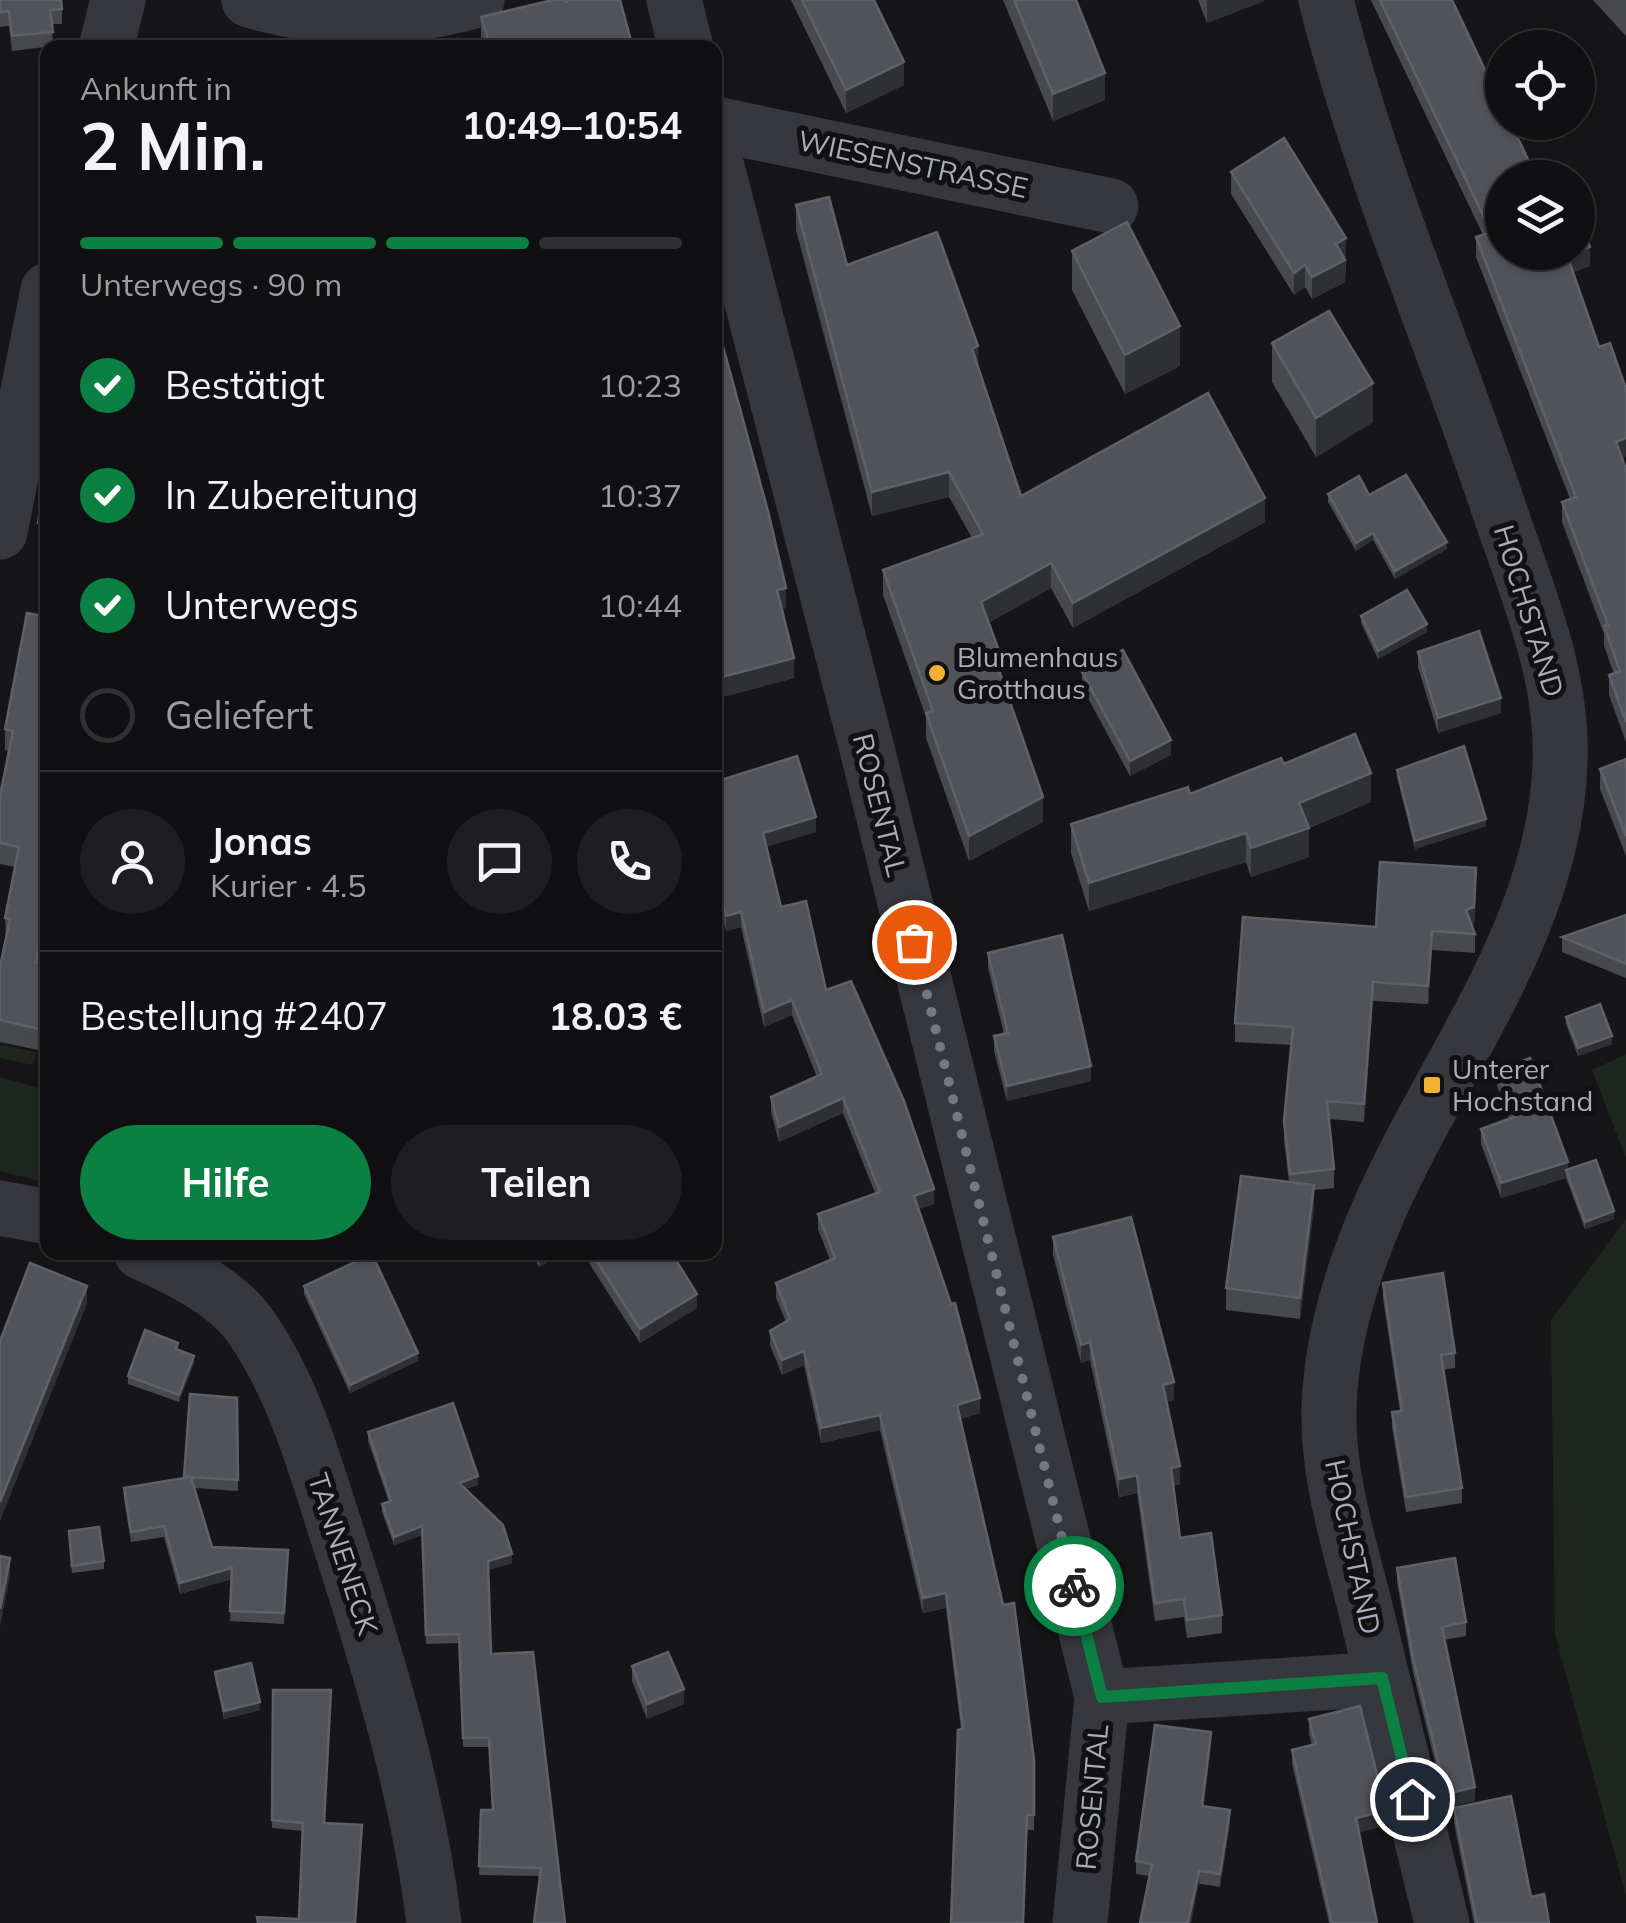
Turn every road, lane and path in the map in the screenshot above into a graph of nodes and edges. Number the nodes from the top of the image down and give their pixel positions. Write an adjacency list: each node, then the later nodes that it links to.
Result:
1 (118, 0): 7 (street)
2 (248, 0): 6 (street)
3 (477, 0): 6 (street)
4 (674, 0): 8 (street)
5 (1326, 0): 17 (street, HOCHSTAND)
6 (422, 31)
7 (108, 40)
8 (684, 40)
9 (722, 125): 11 (street, WIESENSTRASSE)
10 (722, 186): 18 (street, ROSENTAL)
11 (1111, 206)
12 (40, 330): 13 (street)
13 (0, 532)
14 (0, 1208): 15 (street)
15 (40, 1216)
16 (155, 1260): 19 (street, TANNENECK)
17 (1382, 1678): 18 (street); 21 (street, HOCHSTAND)
18 (1102, 1697): 20 (street, ROSENTAL)
19 (434, 1923)
20 (1080, 1923)
21 (1442, 1923)

